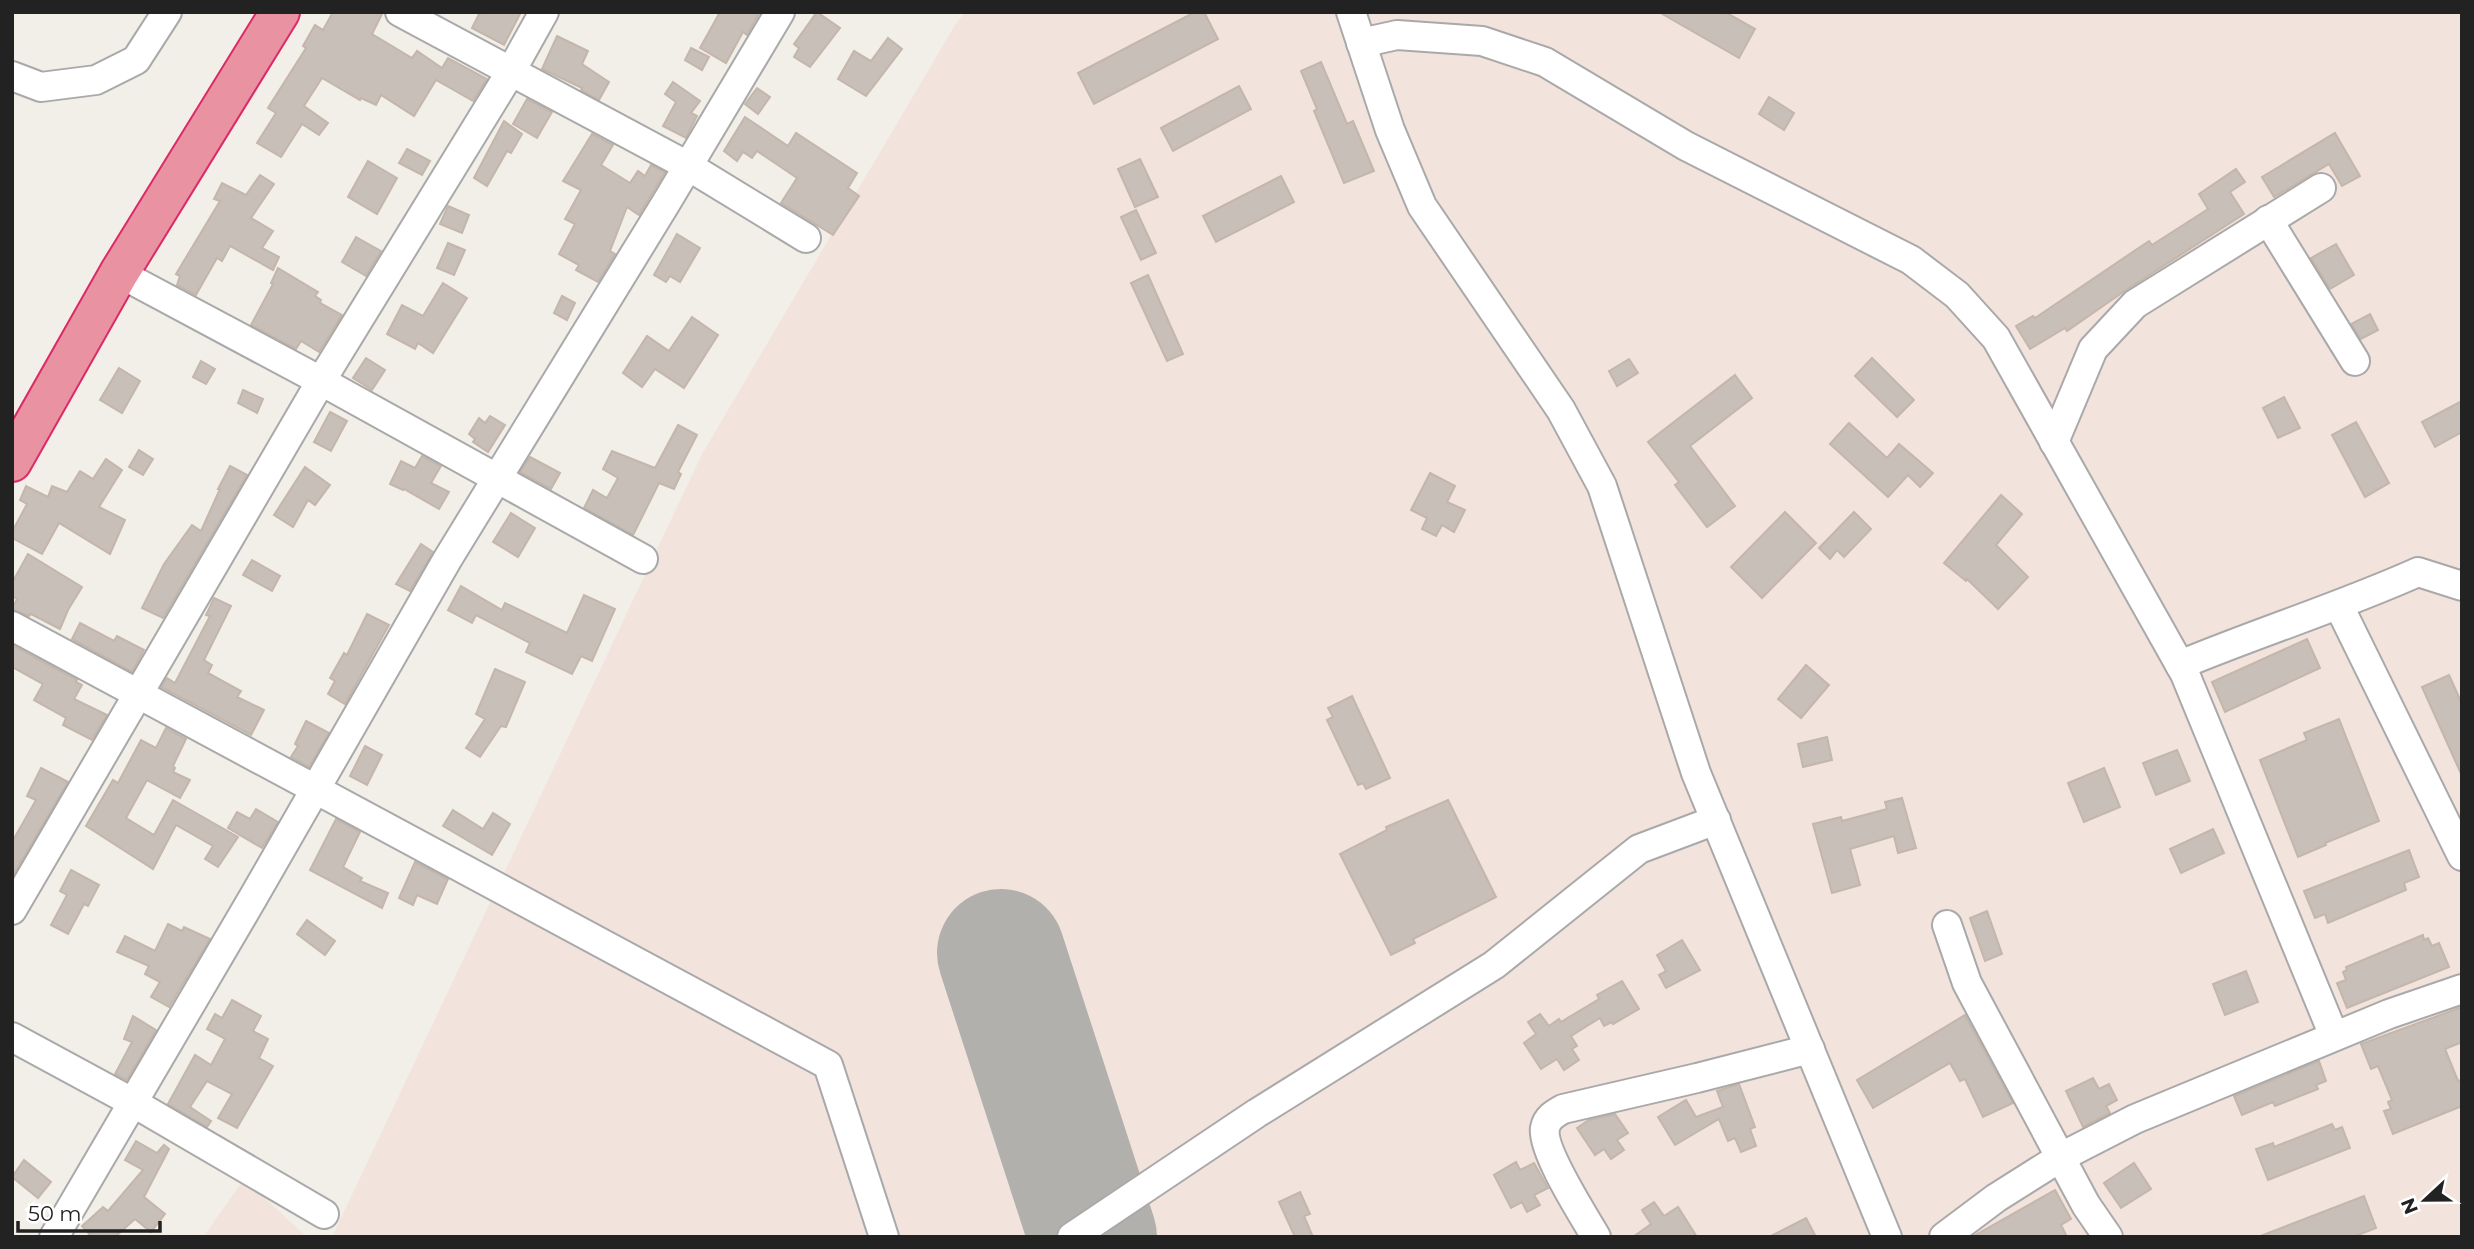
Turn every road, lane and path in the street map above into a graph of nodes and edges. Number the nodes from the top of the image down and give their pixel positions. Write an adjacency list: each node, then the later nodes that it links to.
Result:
1 (167, 12): 9 (street)
2 (280, 12): 14 (highway)
3 (400, 12): 8 (street)
4 (544, 12): 8 (street)
5 (780, 12): 10 (street)
6 (1351, 12): 7 (street)
7 (1361, 43): 17 (street); 27 (street)
8 (510, 73): 10 (street); 16 (street)
9 (12, 76)
10 (688, 166): 13 (street); 19 (street)
11 (2321, 188): 12 (street)
12 (2268, 220): 15 (street); 17 (street)
13 (806, 238)
14 (119, 273): 16 (street); 18 (highway)
15 (2355, 361)
16 (321, 381): 19 (street); 25 (street)
17 (2054, 442): 24 (street)
18 (12, 462)
19 (497, 478): 20 (street); 26 (street)
20 (643, 559)
21 (2462, 586): 22 (street)
22 (2339, 606): 24 (street); 28 (street)
23 (12, 626): 25 (street)
24 (2180, 665): 32 (street)
25 (139, 694): 26 (street); 29 (street)
26 (315, 789): 35 (street); 39 (street)
27 (1716, 820): 34 (street); 40 (street)
28 (2462, 856)
29 (12, 910)
30 (1947, 925): 36 (street)
31 (2462, 989): 32 (street)
32 (2334, 1036): 36 (street)
33 (12, 1037): 35 (street)
34 (1810, 1049): 41 (street); 42 (street)
35 (132, 1102): 37 (street); 38 (street)
36 (2062, 1157): 43 (street); 44 (street)
37 (324, 1214)
38 (54, 1237)
39 (884, 1237)
40 (1072, 1237)
41 (1596, 1237)
42 (1887, 1237)
43 (1944, 1237)
44 (2108, 1237)

